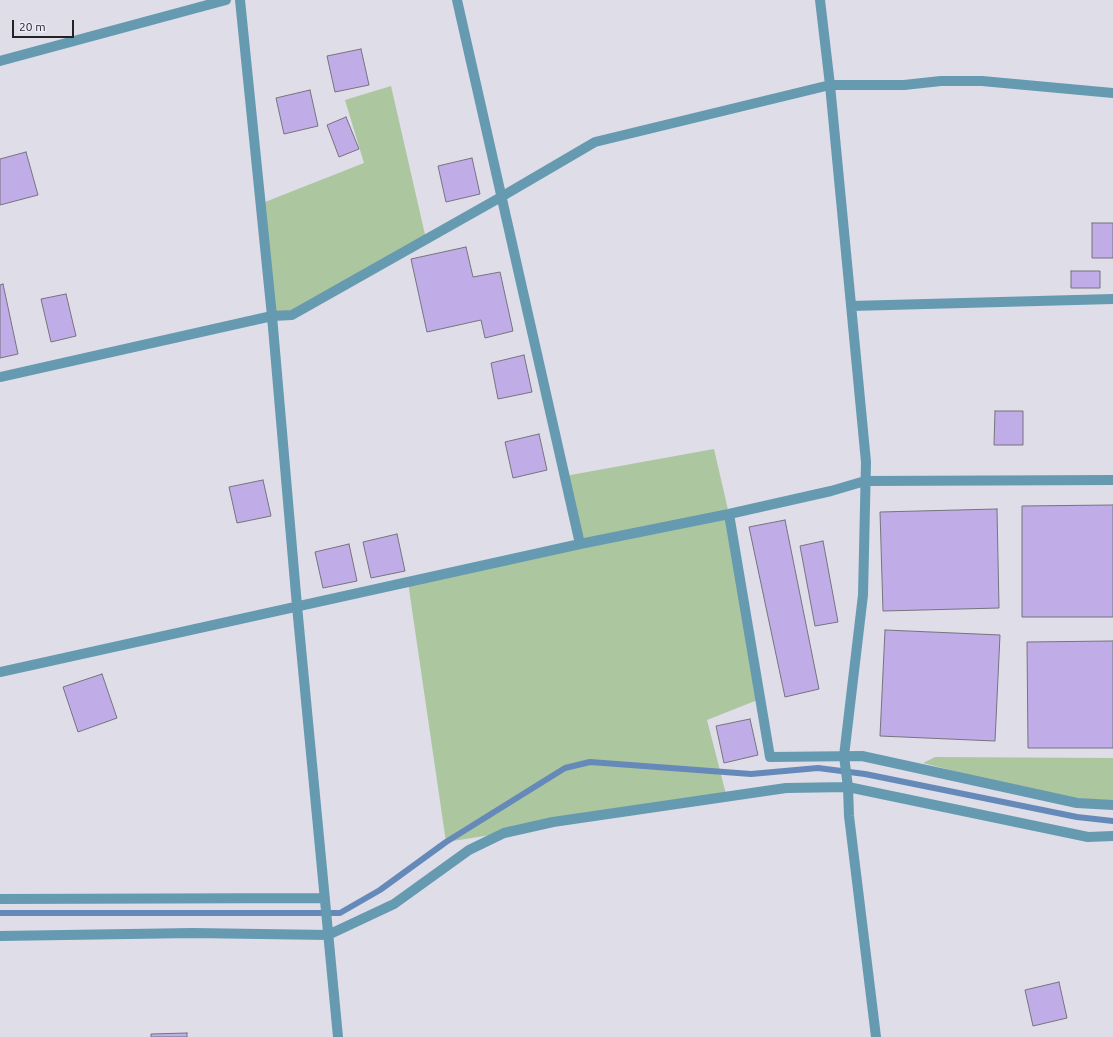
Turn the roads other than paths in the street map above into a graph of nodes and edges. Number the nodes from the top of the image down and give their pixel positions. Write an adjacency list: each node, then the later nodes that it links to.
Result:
1 (226, 0): 5 (street)
2 (240, 0): 11 (street)
3 (457, 0): 8 (street)
4 (820, 0): 6 (street)
5 (0, 61)
6 (830, 85): 7 (street); 8 (street); 10 (street)
7 (1113, 93)
8 (501, 197): 11 (street); 16 (street)
9 (1113, 299): 10 (street)
10 (851, 306): 14 (street)
11 (272, 316): 12 (street); 17 (street)
12 (0, 377)
13 (1113, 480): 14 (street)
14 (865, 482): 15 (street); 19 (street)
15 (729, 514): 16 (street); 19 (street)
16 (580, 544): 17 (street)
17 (297, 606): 18 (street); 23 (street)
18 (0, 672)
19 (844, 756): 20 (street); 21 (street)
20 (848, 787): 22 (street); 25 (street); 28 (street)
21 (1113, 805)
22 (1113, 836)
23 (325, 898): 24 (street); 25 (street)
24 (0, 899)
25 (328, 935): 26 (street); 27 (street)
26 (0, 936)
27 (338, 1037)
28 (876, 1037)

